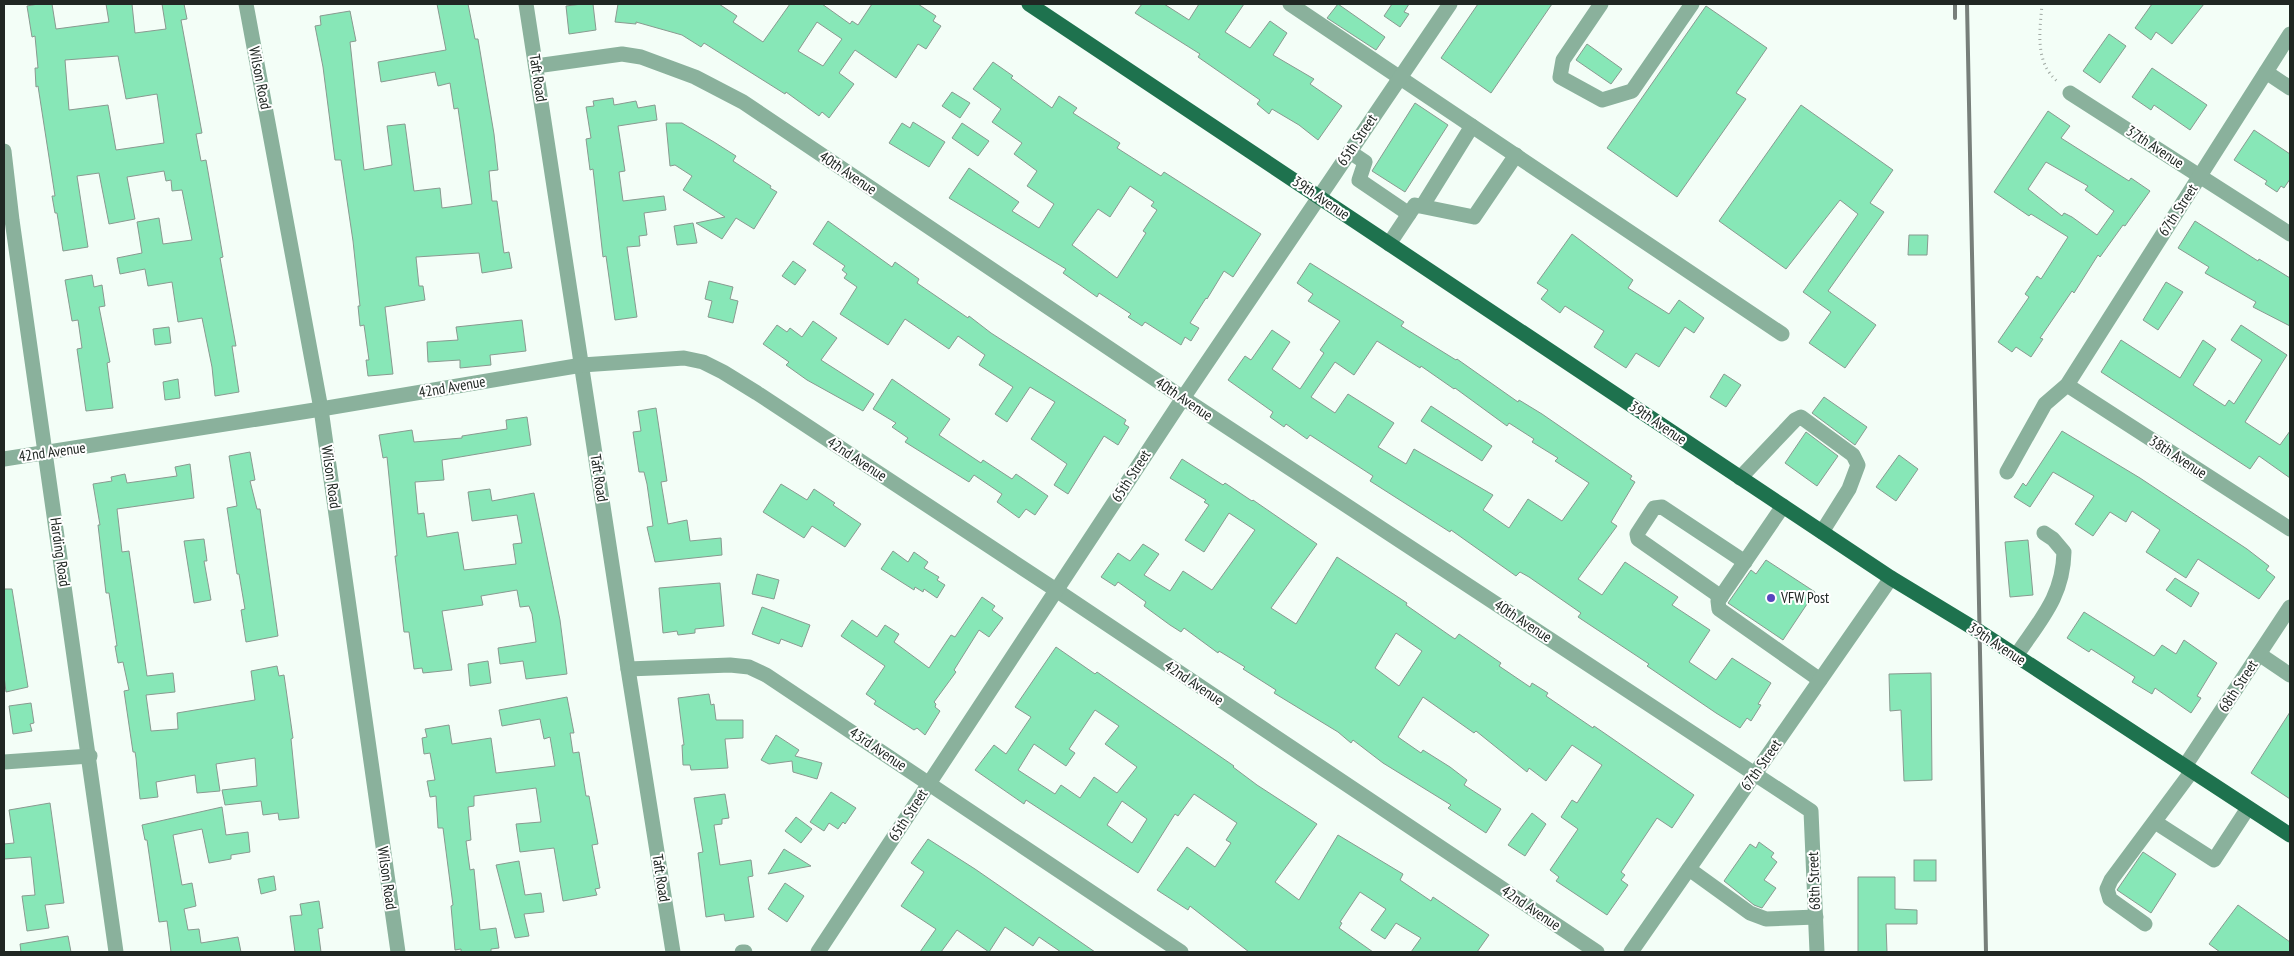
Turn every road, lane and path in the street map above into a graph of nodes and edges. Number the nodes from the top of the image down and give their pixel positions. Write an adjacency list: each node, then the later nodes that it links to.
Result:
1 (246, 4): 30 (street, Wilson Road)
2 (526, 4): 10 (street, Taft Road)
3 (1029, 4): 20 (main road, 39th Avenue)
4 (1290, 4): 12 (street)
5 (1450, 4): 12 (street, 65th Street)
6 (1601, 4): 7 (street)
7 (1692, 4)
8 (2042, 4): 14 (path)
9 (2290, 34): 11 (street, 67th Street)
10 (536, 66): 27 (street, Taft Road); 29 (street, 40th Avenue)
11 (2266, 72): 13 (street); 19 (street, 67th Street)
12 (1400, 77): 15 (street); 17 (street, 65th Street)
13 (2290, 88)
14 (2070, 92): 19 (street, 37th Avenue)
15 (1472, 126): 18 (street); 21 (street)
16 (4, 151): 23 (street, Harding Road)
17 (1350, 152): 20 (street, 65th Street); 22 (street)
18 (1516, 155): 21 (street); 26 (street)
19 (2200, 176): 24 (street, 37th Avenue); 28 (street, 67th Street)
20 (1319, 197): 25 (main road, 39th Avenue); 29 (street, 65th Street)
21 (1423, 205): 22 (street)
22 (1409, 214): 25 (street)
23 (8, 217): 31 (street, Harding Road)
24 (2290, 234)
25 (1389, 244): 34 (main road, 39th Avenue)
26 (1782, 334)
27 (582, 365): 30 (street, 42nd Avenue); 41 (street, 42nd Avenue); 46 (street, Taft Road)
28 (2066, 385): 33 (street, 67th Street); 36 (street, 38th Avenue)
29 (1182, 398): 41 (street, 65th Street); 52 (street, 40th Avenue)
30 (322, 409): 31 (street, 42nd Avenue); 62 (street, Wilson Road)
31 (46, 453): 32 (street, 42nd Avenue); 49 (street, Harding Road)
32 (4, 458)
33 (2007, 472)
34 (1740, 478): 35 (main road, 39th Avenue); 37 (street)
35 (1783, 506): 37 (main road, 39th Avenue); 39 (street)
36 (2290, 529)
37 (1822, 532): 40 (main road, 39th Avenue)
38 (2044, 534): 45 (street)
39 (1745, 562): 42 (street); 42 (street)
40 (1891, 578): 45 (main road, 39th Avenue); 48 (street, 67th Street)
41 (1056, 590): 53 (street, 65th Street); 66 (street, 42nd Avenue)
42 (1721, 597): 48 (street)
43 (2290, 607): 44 (street, 68th Street)
44 (2259, 654): 47 (street); 51 (street, 68th Street)
45 (2016, 656): 51 (main road, 39th Avenue)
46 (628, 669): 53 (street, 43rd Avenue); 63 (street, Taft Road)
47 (2290, 675)
48 (1820, 680): 52 (street, 67th Street)
49 (90, 756): 50 (street); 61 (street, Harding Road)
50 (4, 762)
51 (2188, 769): 54 (main road, 39th Avenue); 56 (street, 68th Street)
52 (1756, 774): 55 (street, 40th Avenue); 58 (street, 67th Street)
53 (929, 784): 64 (street, 65th Street); 65 (street, 43rd Avenue)
54 (2248, 808): 56 (street); 57 (main road, 39th Avenue)
55 (1811, 811): 59 (street, 68th Street)
56 (2155, 822): 60 (street, 68th Street)
57 (2290, 835)
58 (1689, 869): 59 (street); 67 (street, 67th Street)
59 (1816, 916): 68 (street, 68th Street)
60 (2145, 924)
61 (116, 952)
62 (398, 952)
63 (673, 952)
64 (818, 952)
65 (1181, 952)
66 (1596, 952)
67 (1631, 952)
68 (1817, 952)

